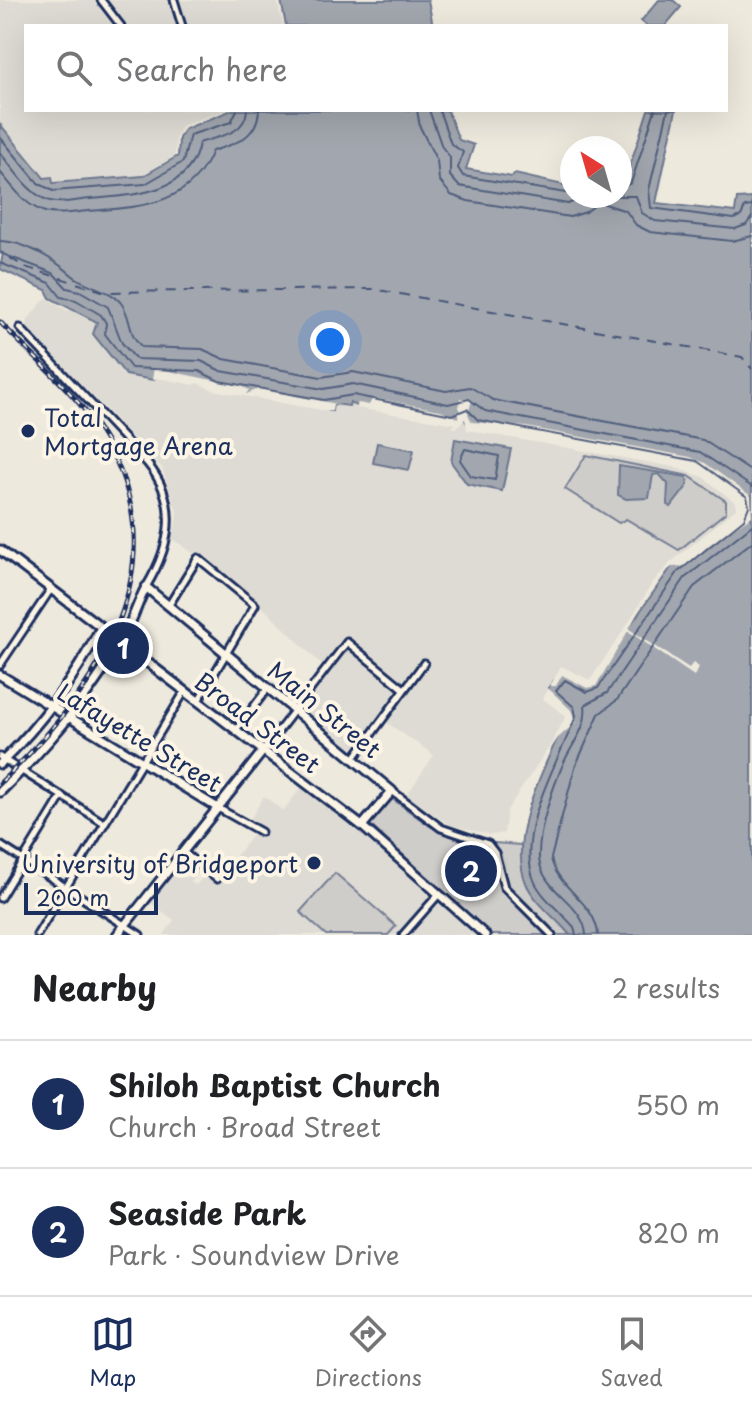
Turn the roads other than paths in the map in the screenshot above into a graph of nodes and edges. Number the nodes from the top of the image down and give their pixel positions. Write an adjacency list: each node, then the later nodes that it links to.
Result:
1 (101, 0): 3 (street)
2 (174, 0): 4 (street)
3 (119, 24)
4 (181, 24)
5 (20, 328): 7 (street)
6 (0, 550): 8 (street, Broad Street)
7 (146, 587): 9 (street, Main Street); 11 (street)
8 (51, 589): 10 (street, Broad Street); 14 (street)
9 (169, 605): 12 (street, Main Street); 12 (street)
10 (101, 627): 11 (street, Broad Street); 20 (street)
11 (119, 641): 18 (street, Broad Street); 22 (street)
12 (226, 653): 16 (street, Main Street); 19 (street)
13 (424, 663): 17 (street)
14 (0, 665)
15 (0, 675): 20 (street, Lafayette Street)
16 (268, 688): 21 (street, Main Street); 23 (street)
17 (404, 689): 21 (street); 25 (street)
18 (185, 691): 19 (street, Broad Street); 27 (street)
19 (198, 701): 23 (street, Broad Street)
20 (52, 707): 22 (street, Lafayette Street); 26 (street)
21 (295, 709): 24 (street); 25 (street, Main Street)
22 (69, 717): 27 (street, Lafayette Street); 28 (street)
23 (236, 730): 24 (street, Broad Street)
24 (263, 751): 32 (street); 34 (street, Broad Street)
25 (354, 758): 29 (street, Main Street)
26 (1, 760): 28 (street)
27 (141, 761): 32 (street, Lafayette Street); 33 (street)
28 (21, 771): 30 (street); 31 (street)
29 (392, 791): 34 (street); 49 (street, Main Street)
30 (0, 792)
31 (62, 796): 33 (street); 38 (street)
32 (218, 808): 35 (street, Lafayette Street); 37 (street)
33 (104, 823): 40 (street)
34 (362, 826): 41 (street, Broad Street)
35 (261, 832)
36 (0, 845): 38 (street)
37 (183, 852): 39 (street); 43 (street)
38 (23, 860): 40 (street); 42 (street)
39 (217, 879)
40 (66, 887): 43 (street); 44 (street)
41 (439, 894): 47 (street); 48 (street, Broad Street)
42 (0, 898)
43 (125, 925): 45 (street); 46 (street)
44 (37, 935)
45 (117, 935)
46 (140, 935)
47 (404, 935)
48 (485, 935)
49 (552, 935)

